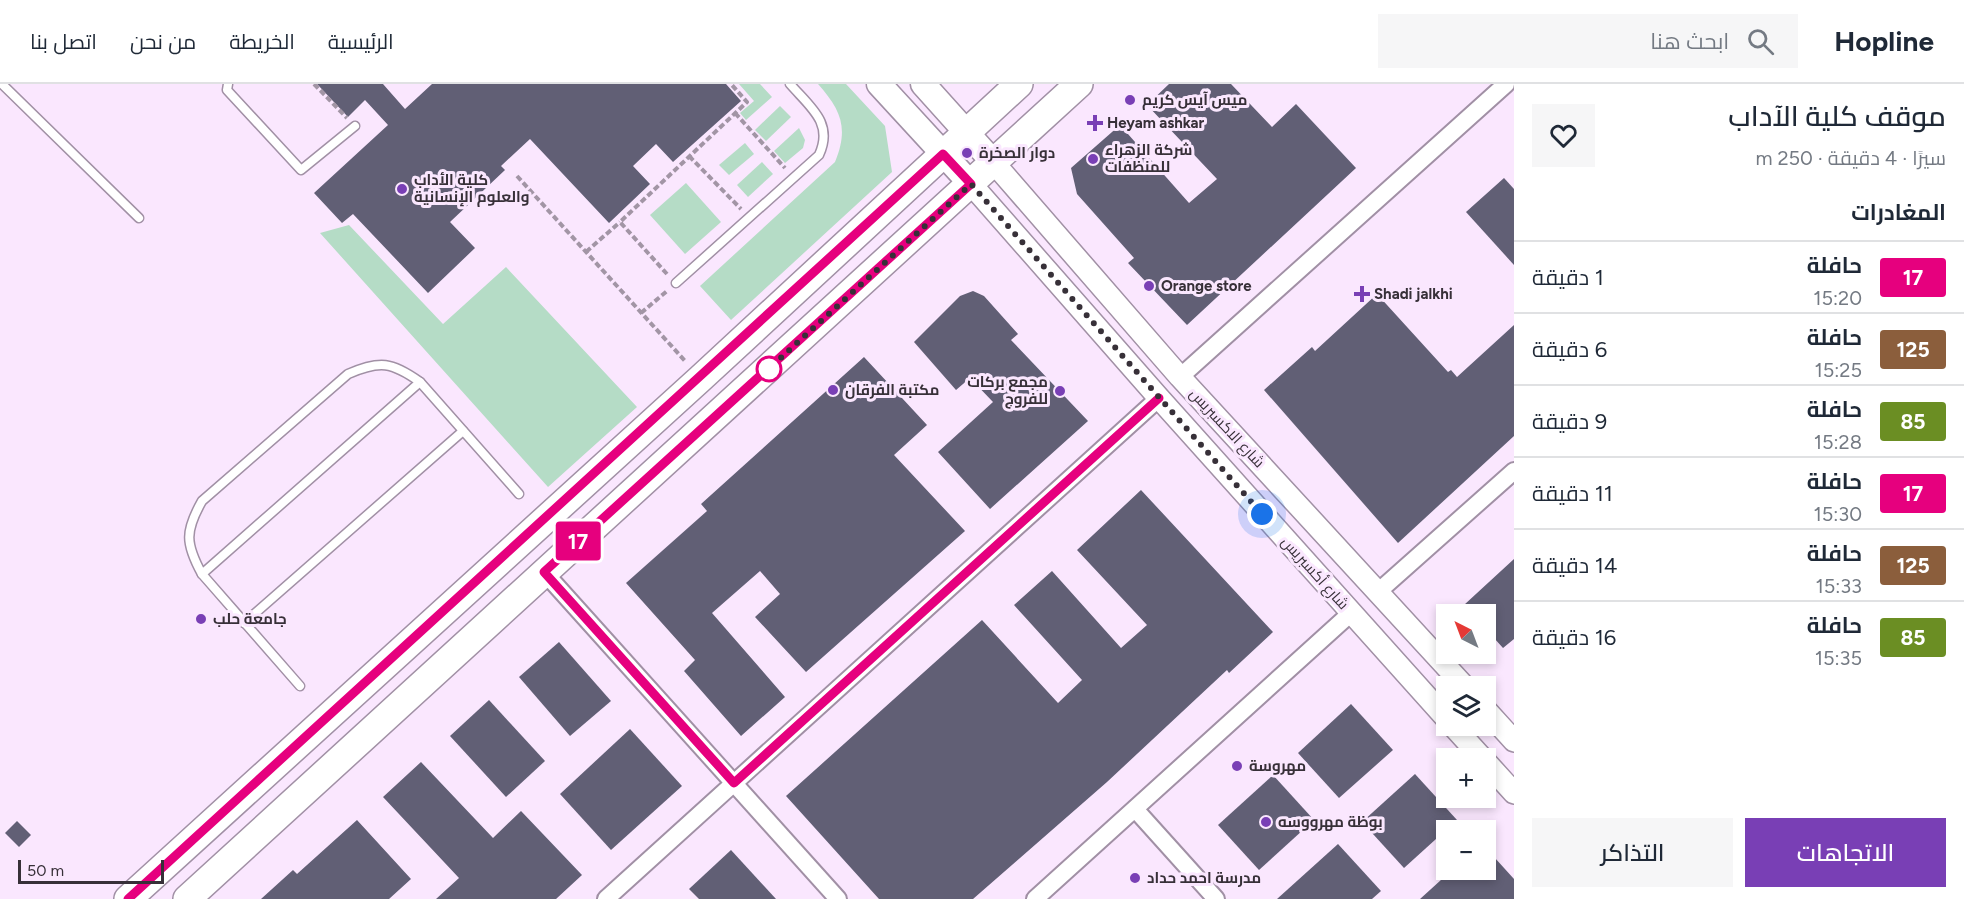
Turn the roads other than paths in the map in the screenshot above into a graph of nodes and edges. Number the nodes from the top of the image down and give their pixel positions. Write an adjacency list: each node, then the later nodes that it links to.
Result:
1 (2, 84): 14 (lane)
2 (228, 84): 9 (lane)
3 (790, 84): 15 (lane)
4 (879, 84): 11 (main road)
5 (923, 84): 10 (main road)
6 (1019, 84): 10 (main road)
7 (1079, 84): 12 (main road)
8 (1506, 84): 16 (street)
9 (355, 126)
10 (967, 133): 11 (main road); 12 (main road)
11 (943, 154): 13 (main road); 38 (main road)
12 (994, 163): 13 (main road); 16 (street, شارع الاكسبريس)
13 (971, 184): 18 (street, شارع أكسبريس); 22 (main road)
14 (139, 218)
15 (676, 283)
16 (1180, 377): 24 (street, شارع الاكسبريس)
17 (420, 382): 19 (lane); 23 (lane); 23 (lane)
18 (1159, 398): 25 (street, شارع أكسبريس); 35 (street)
19 (463, 430): 21 (lane); 26 (lane)
20 (1514, 471): 24 (street)
21 (519, 494)
22 (544, 572): 35 (street); 39 (main road)
23 (201, 574): 26 (lane)
24 (1379, 591): 27 (street, شارع الاكسبريس)
25 (1351, 614): 29 (street, شارع أكسبريس); 37 (street)
26 (244, 623): 28 (lane)
27 (1455, 676)
28 (300, 686)
29 (1436, 707)
30 (1496, 721): 32 (street)
31 (1462, 736): 33 (street)
32 (1514, 741)
33 (1473, 748)
34 (1496, 773): 36 (street)
35 (734, 783): 40 (street); 41 (street)
36 (1514, 793)
37 (1134, 809): 42 (street); 43 (street)
38 (128, 899)
39 (187, 899)
40 (606, 899)
41 (838, 899)
42 (1035, 899)
43 (1216, 899)

